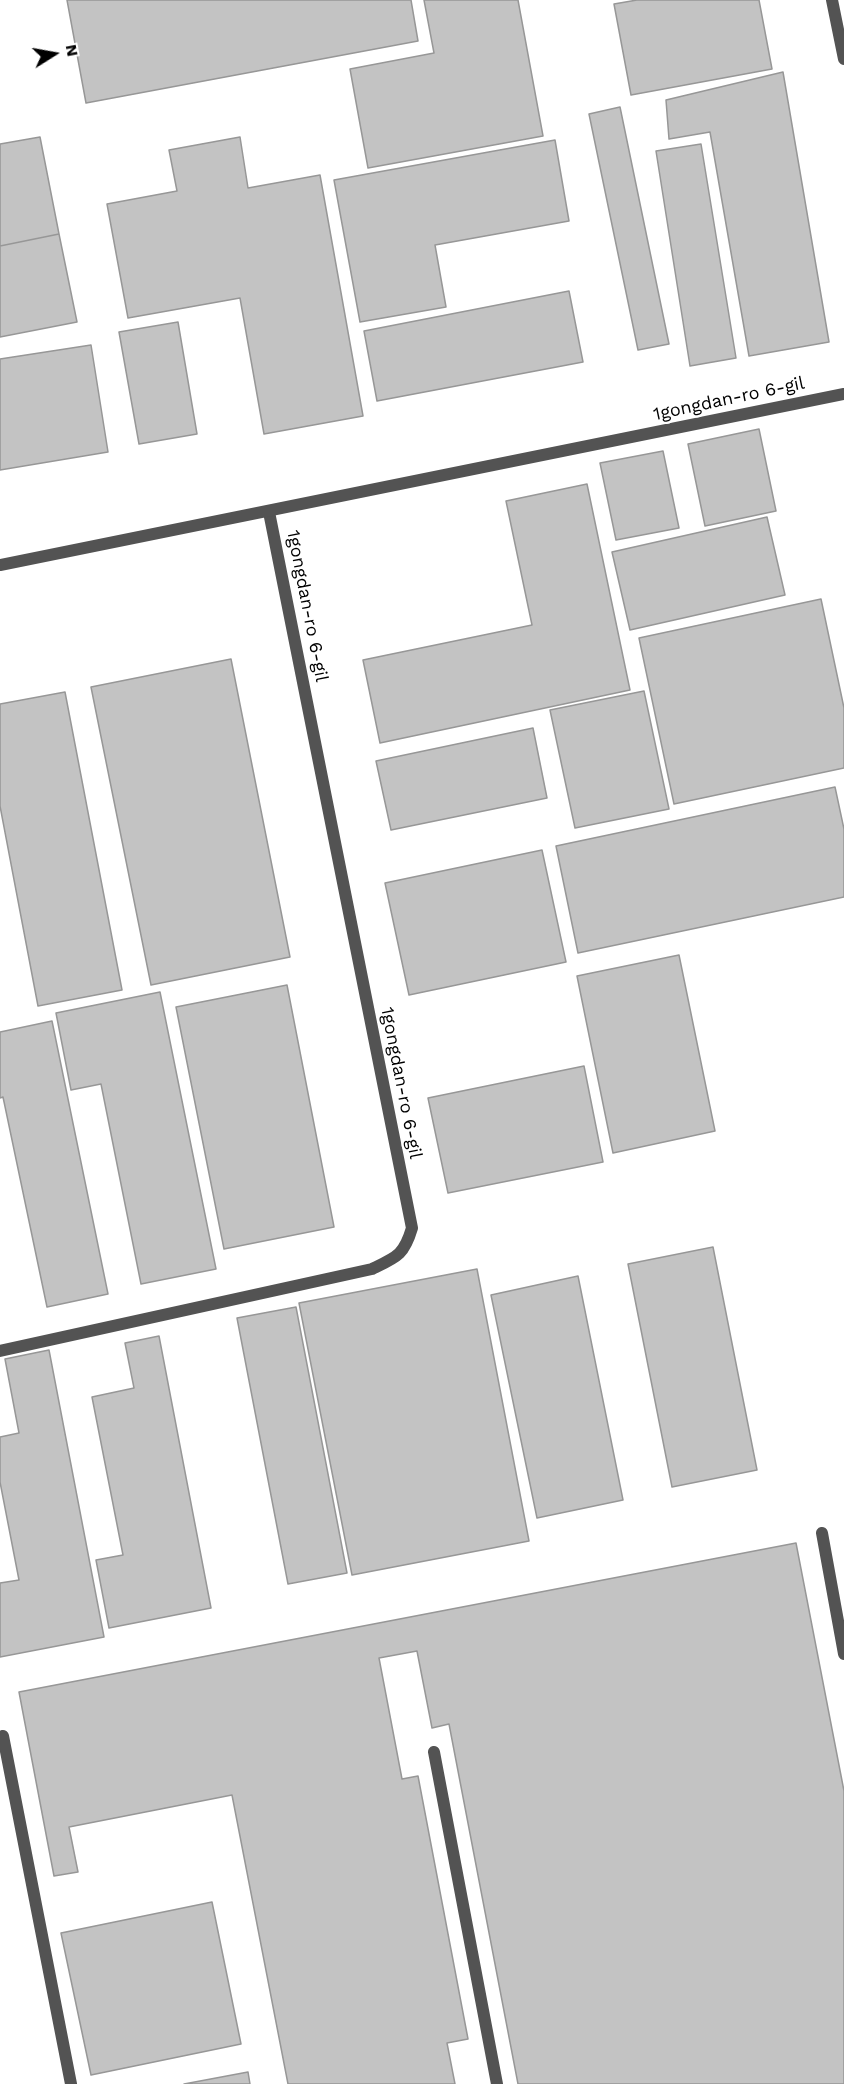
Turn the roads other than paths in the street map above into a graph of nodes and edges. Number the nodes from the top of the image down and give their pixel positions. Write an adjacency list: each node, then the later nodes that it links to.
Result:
1 (832, 0): 2 (street)
2 (844, 59)
3 (844, 394): 4 (street, 1gongdan-ro 6-gil)
4 (270, 512): 5 (street, 1gongdan-ro 6-gil); 6 (street, 1gongdan-ro 6-gil)
5 (0, 565)
6 (0, 1351)
7 (822, 1533): 8 (street)
8 (844, 1654)
9 (3, 1736): 11 (street)
10 (434, 1752): 12 (street)
11 (71, 2084)
12 (497, 2084)

